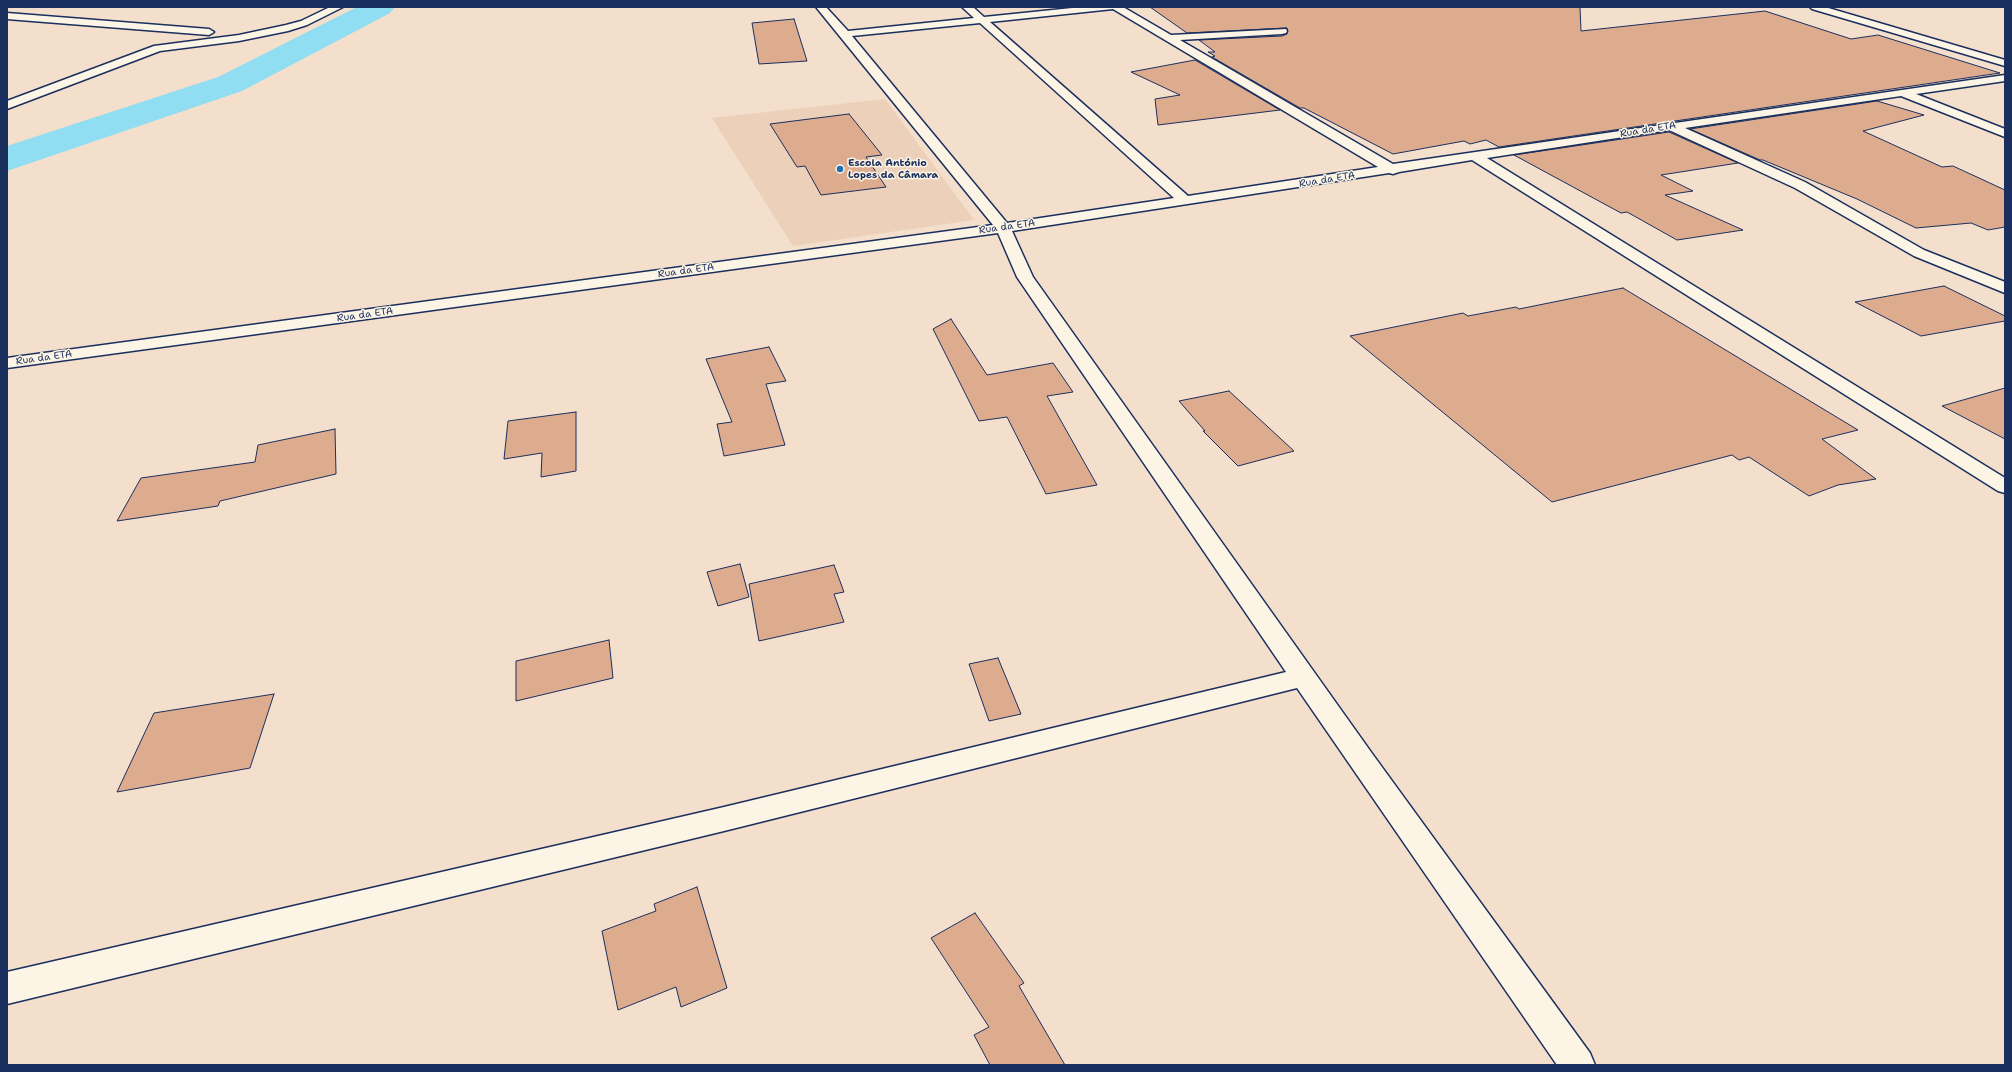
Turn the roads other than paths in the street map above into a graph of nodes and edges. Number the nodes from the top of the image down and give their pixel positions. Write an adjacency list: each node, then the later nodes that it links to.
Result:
1 (338, 7): 11 (street)
2 (820, 7): 10 (street)
3 (967, 7): 8 (street)
4 (1110, 7): 8 (street)
5 (1116, 7): 12 (street)
6 (1814, 7): 13 (street)
7 (7, 16): 11 (street)
8 (984, 20): 10 (street); 23 (street)
9 (1282, 31): 12 (street)
10 (846, 34): 24 (street)
11 (254, 35): 17 (street)
12 (1169, 38): 22 (street)
13 (2005, 63)
14 (2005, 78): 16 (street, Rua da ETA)
15 (7, 91): 17 (street)
16 (1904, 93): 19 (street, Rua da ETA); 20 (street)
17 (34, 94): 18 (street)
18 (7, 105)
19 (1671, 126): 21 (street, Rua da ETA); 25 (street)
20 (2005, 133)
21 (1476, 156): 22 (street, Rua da ETA); 27 (street)
22 (1393, 170): 23 (street, Rua da ETA)
23 (1186, 201): 24 (street, Rua da ETA)
24 (1003, 228): 26 (street, Rua da ETA); 28 (street)
25 (2005, 288)
26 (7, 363)
27 (2005, 487)
28 (1304, 677): 29 (street); 30 (street)
29 (7, 988)
30 (1578, 1065)

